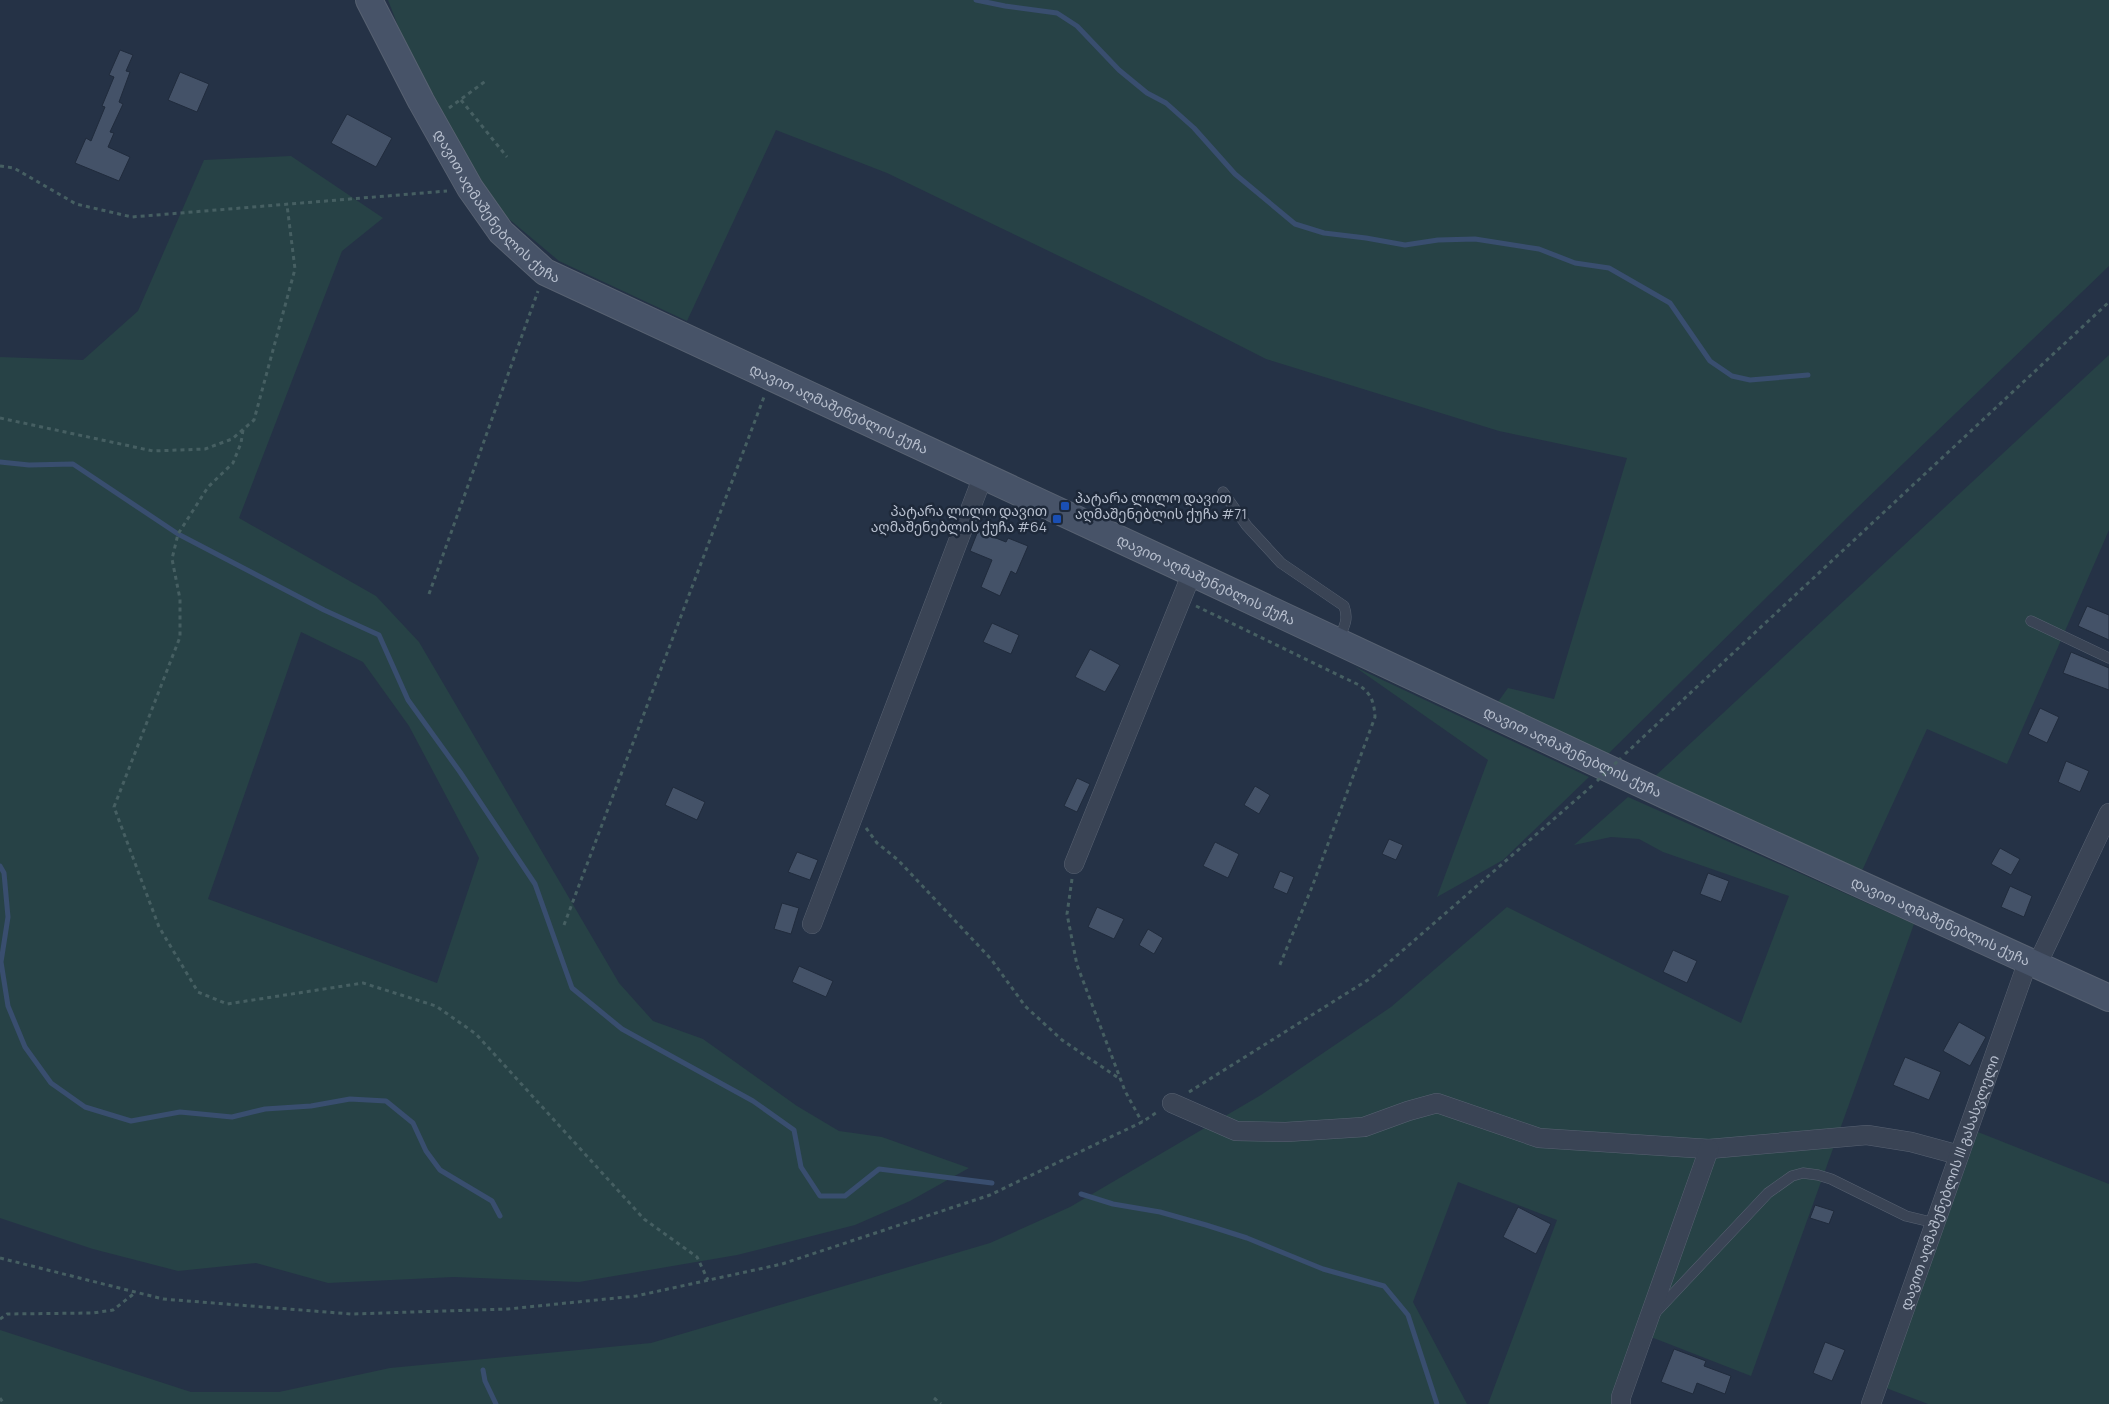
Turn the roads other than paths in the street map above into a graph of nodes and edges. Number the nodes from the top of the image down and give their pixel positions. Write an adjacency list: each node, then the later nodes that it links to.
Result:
1 (369, 0): 2 (street, დავით აღმაშენებლის ქუჩა)
2 (983, 476): 4 (street, დავით აღმაშენებლის ქუჩა); 10 (street)
3 (1223, 492): 6 (lane)
4 (1192, 572): 6 (street, დავით აღმაშენებლის ქუჩა); 9 (street)
5 (2031, 620): 7 (lane)
6 (1337, 641): 11 (street, დავით აღმაშენებლის ქუჩა)
7 (2109, 658)
8 (2109, 813): 11 (street, დავით აღმაშენებლის III გასასვლელი)
9 (1074, 864)
10 (812, 924)
11 (2032, 963): 12 (street, დავით აღმაშენებლის ქუჩა); 15 (street, დავით აღმაშენებლის III გასასვლელი)
12 (2109, 998)
13 (1172, 1103): 14 (street)
14 (1709, 1149): 15 (street); 17 (street)
15 (1959, 1155): 16 (street, დავით აღმაშენებლის III გასასვლელი)
16 (1935, 1223): 17 (lane); 19 (street, დავით აღმაშენებლის III გასასვლელი)
17 (1649, 1320): 18 (street)
18 (1621, 1404)
19 (1871, 1404)

